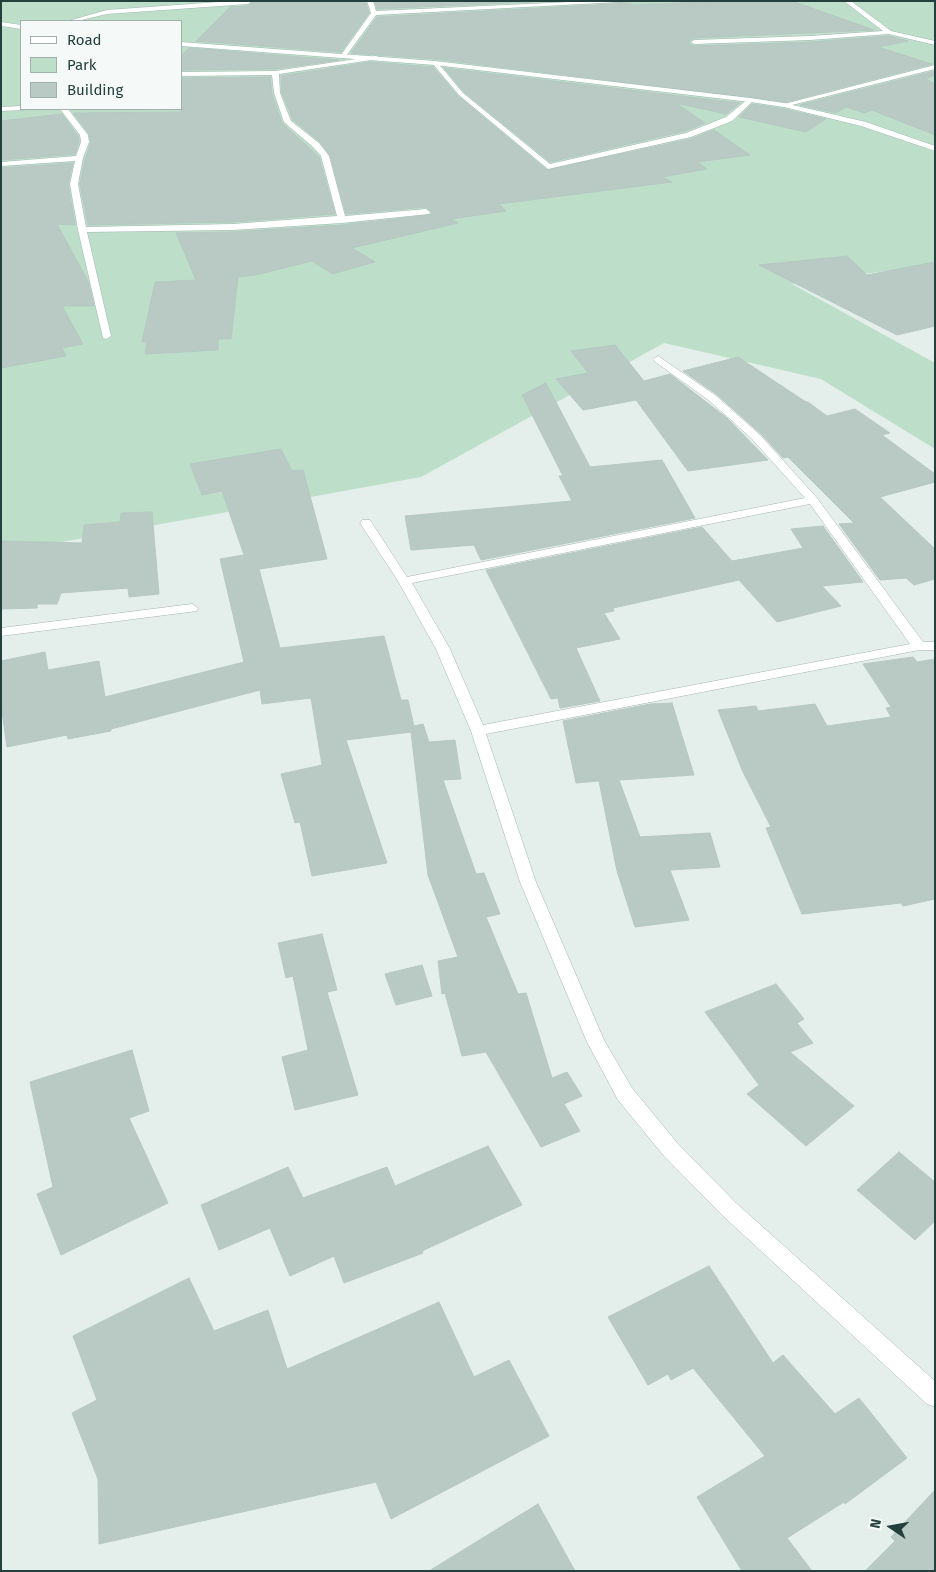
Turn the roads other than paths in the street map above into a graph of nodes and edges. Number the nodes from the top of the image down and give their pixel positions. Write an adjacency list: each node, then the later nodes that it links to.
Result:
1 (370, 1): 6 (street)
2 (634, 1): 5 (street)
3 (847, 1): 10 (street)
4 (248, 2): 7 (street)
5 (547, 3): 6 (street)
6 (374, 13): 14 (street)
7 (75, 20)
8 (1, 24): 9 (street)
9 (20, 27)
10 (890, 32): 11 (street); 12 (street)
11 (694, 42)
12 (935, 43)
13 (182, 44): 14 (street)
14 (344, 55): 15 (street)
15 (376, 58): 16 (street); 19 (street)
16 (435, 62): 20 (street); 20 (street)
17 (935, 66): 21 (street)
18 (182, 74): 19 (street)
19 (275, 74): 29 (street)
20 (750, 100): 21 (street)
21 (784, 105): 25 (street)
22 (20, 108): 23 (street)
23 (1, 109)
24 (65, 110): 26 (street)
25 (935, 149)
26 (79, 158): 27 (street); 30 (street)
27 (1, 164)
28 (426, 212): 29 (street)
29 (342, 220): 30 (street)
30 (82, 230): 31 (street)
31 (106, 336)
32 (658, 359): 33 (street)
33 (813, 500): 35 (street); 38 (street)
34 (366, 524): 35 (street)
35 (404, 581): 40 (street)
36 (192, 608): 37 (street)
37 (1, 632)
38 (919, 646): 39 (street); 40 (street)
39 (935, 646)
40 (478, 731): 41 (street)
41 (935, 1396)

